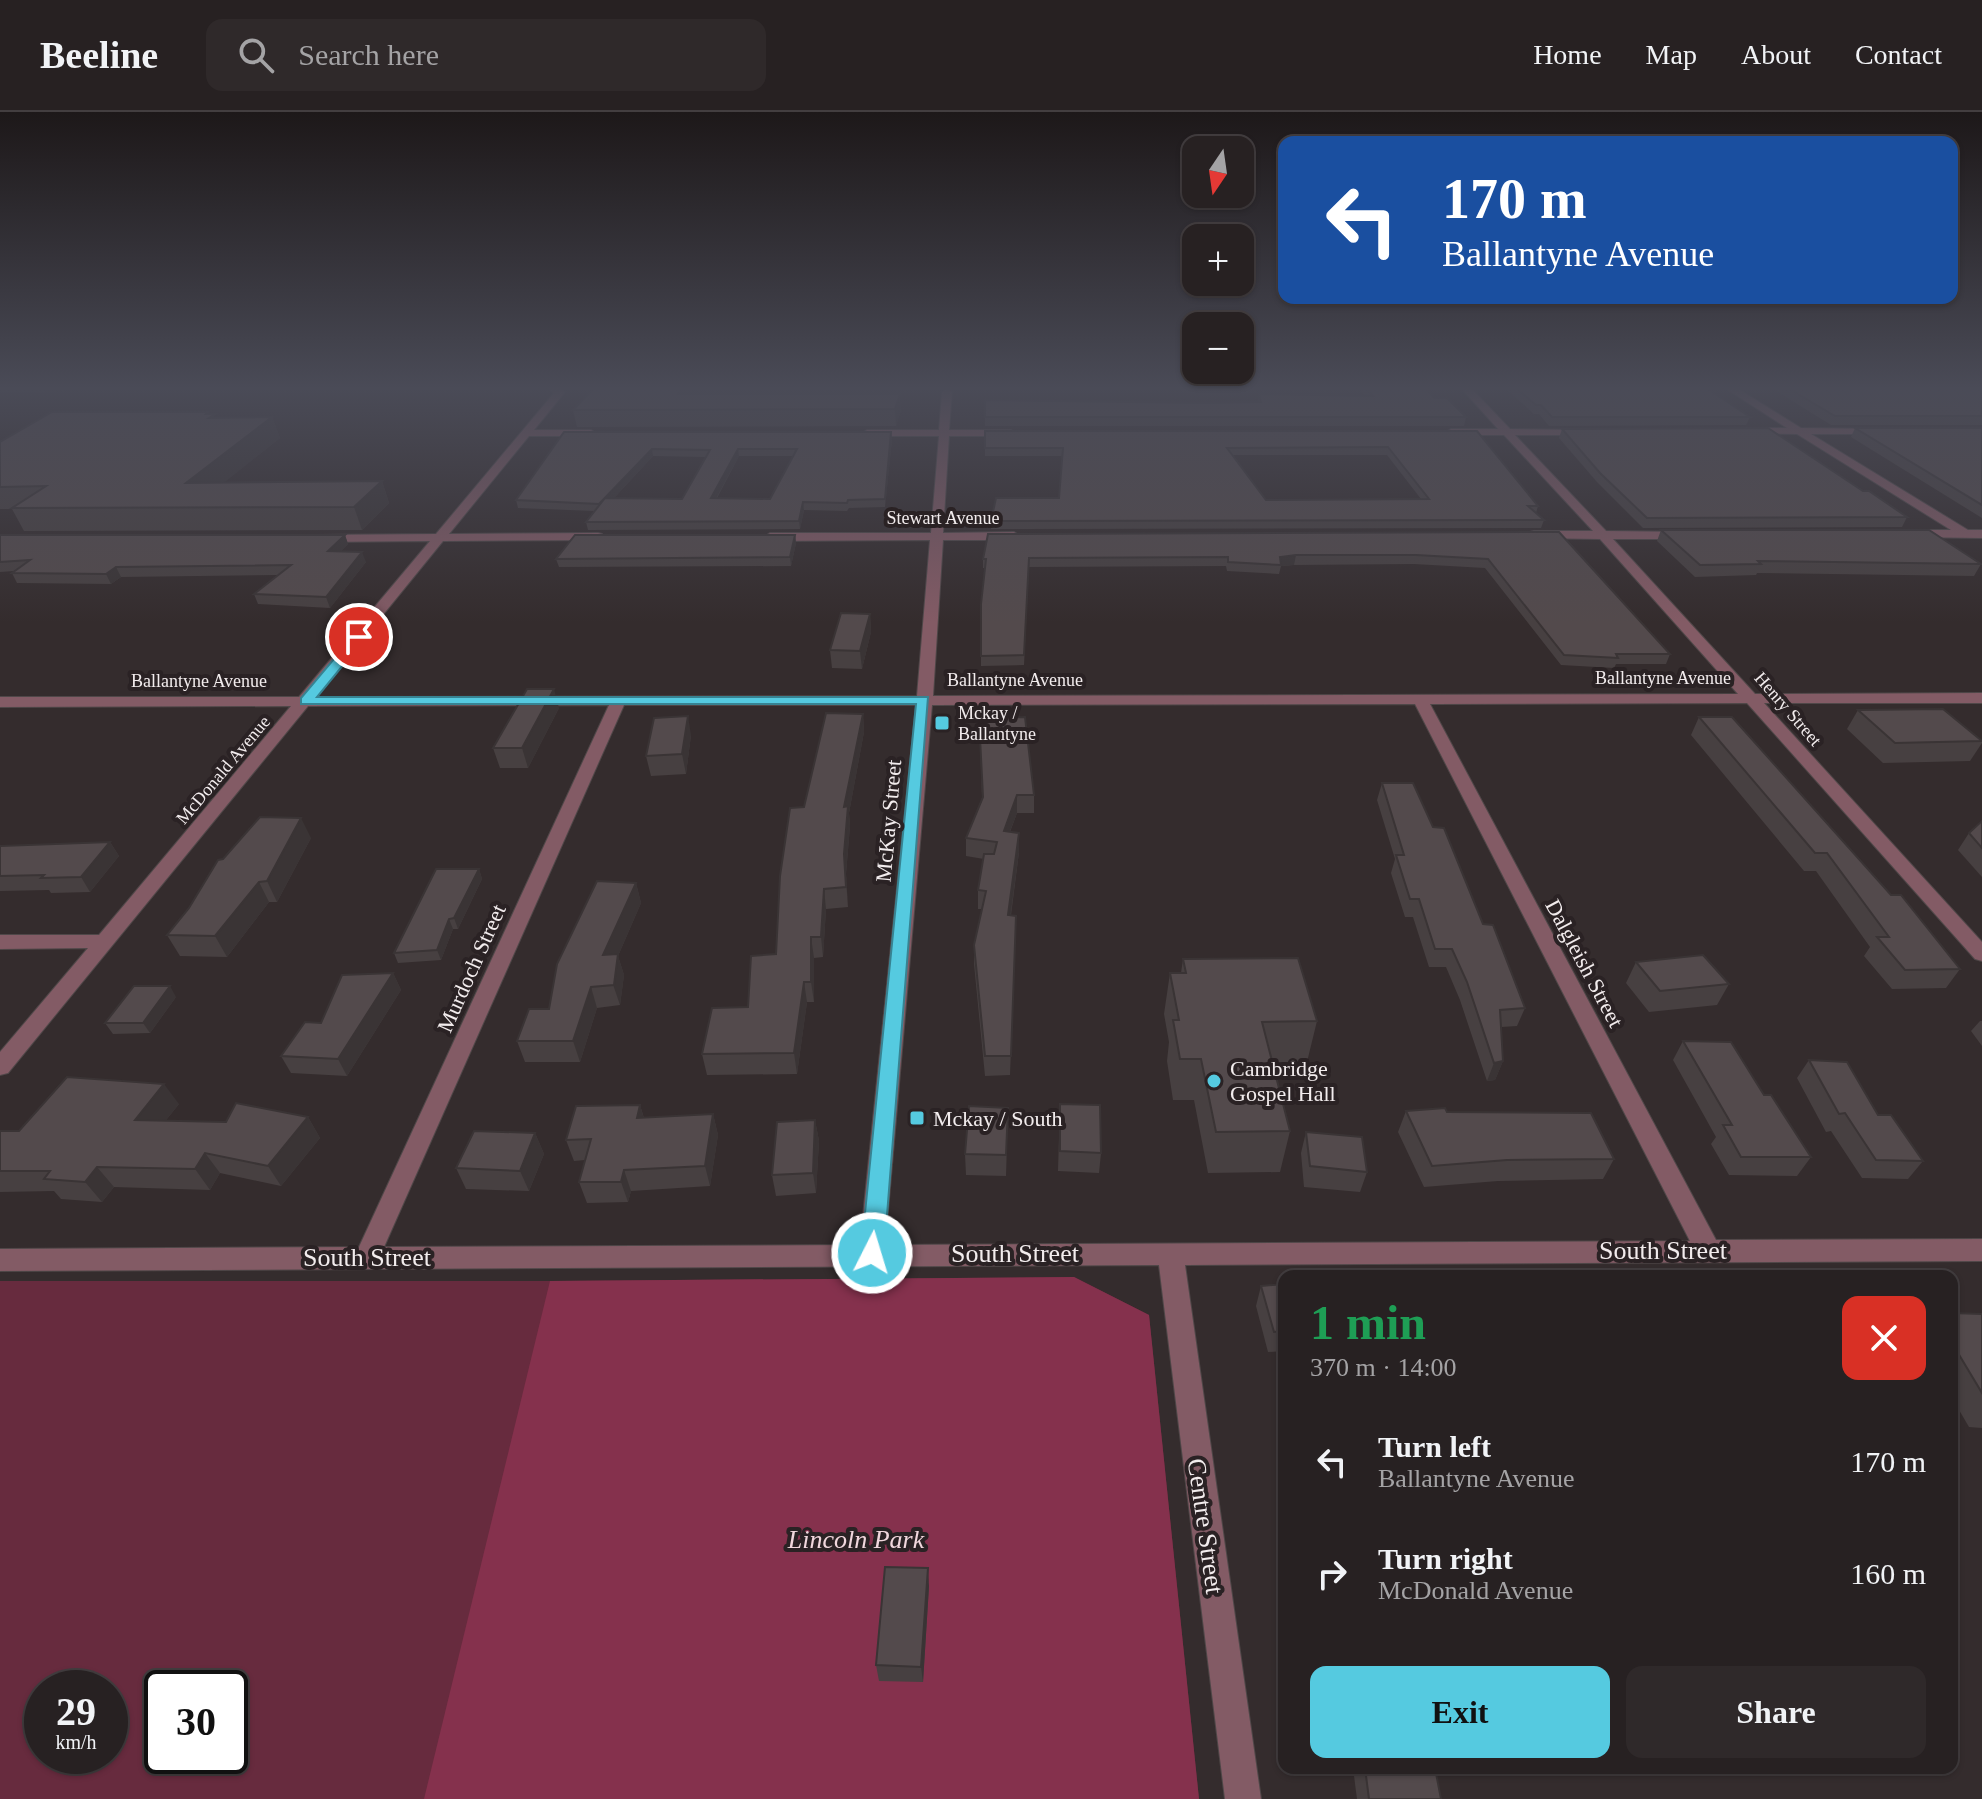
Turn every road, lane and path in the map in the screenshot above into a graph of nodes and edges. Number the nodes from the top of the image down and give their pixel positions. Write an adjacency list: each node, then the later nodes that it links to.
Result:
1 (500, 466): 13 (street, McDonald Avenue)
2 (941, 466): 11 (street, McKay Street)
3 (1538, 466): 9 (street, Henry Street)
4 (1855, 466): 6 (street)
5 (1890, 534): 6 (street)
6 (1965, 534): 7 (street); 17 (street)
7 (1982, 534)
8 (1513, 535): 9 (street)
9 (1602, 535): 10 (street); 18 (street, Henry Street)
10 (1700, 535)
11 (936, 536): 12 (street, Stewart Avenue); 15 (street, Stewart Avenue); 22 (street, McKay Street)
12 (1025, 536)
13 (441, 537): 14 (street); 16 (street); 23 (street, McDonald Avenue)
14 (615, 537)
15 (754, 537)
16 (297, 538)
17 (1982, 545)
18 (1750, 698): 19 (street, Ballantyne Avenue); 20 (street, Ballantyne Avenue); 27 (street, Henry Street)
19 (1982, 698)
20 (1420, 699): 22 (street, Ballantyne Avenue); 29 (street, Dalgleish Street)
21 (619, 700): 22 (street, Ballantyne Avenue); 23 (street, Ballantyne Avenue); 33 (street, Murdoch Street)
22 (923, 700): 32 (street, McKay Street)
23 (306, 701): 24 (street, Ballantyne Avenue); 25 (street, McDonald Avenue)
24 (0, 702)
25 (107, 941): 26 (street); 28 (street, McDonald Avenue)
26 (0, 942)
27 (1982, 954)
28 (0, 1067)
29 (1708, 1250): 30 (street, South Street); 31 (street, South Street)
30 (1982, 1250)
31 (1170, 1252): 32 (street, South Street); 35 (street, Centre Street)
32 (872, 1253): 33 (street, South Street)
33 (367, 1257): 34 (street, South Street)
34 (0, 1260)
35 (1243, 1799)

